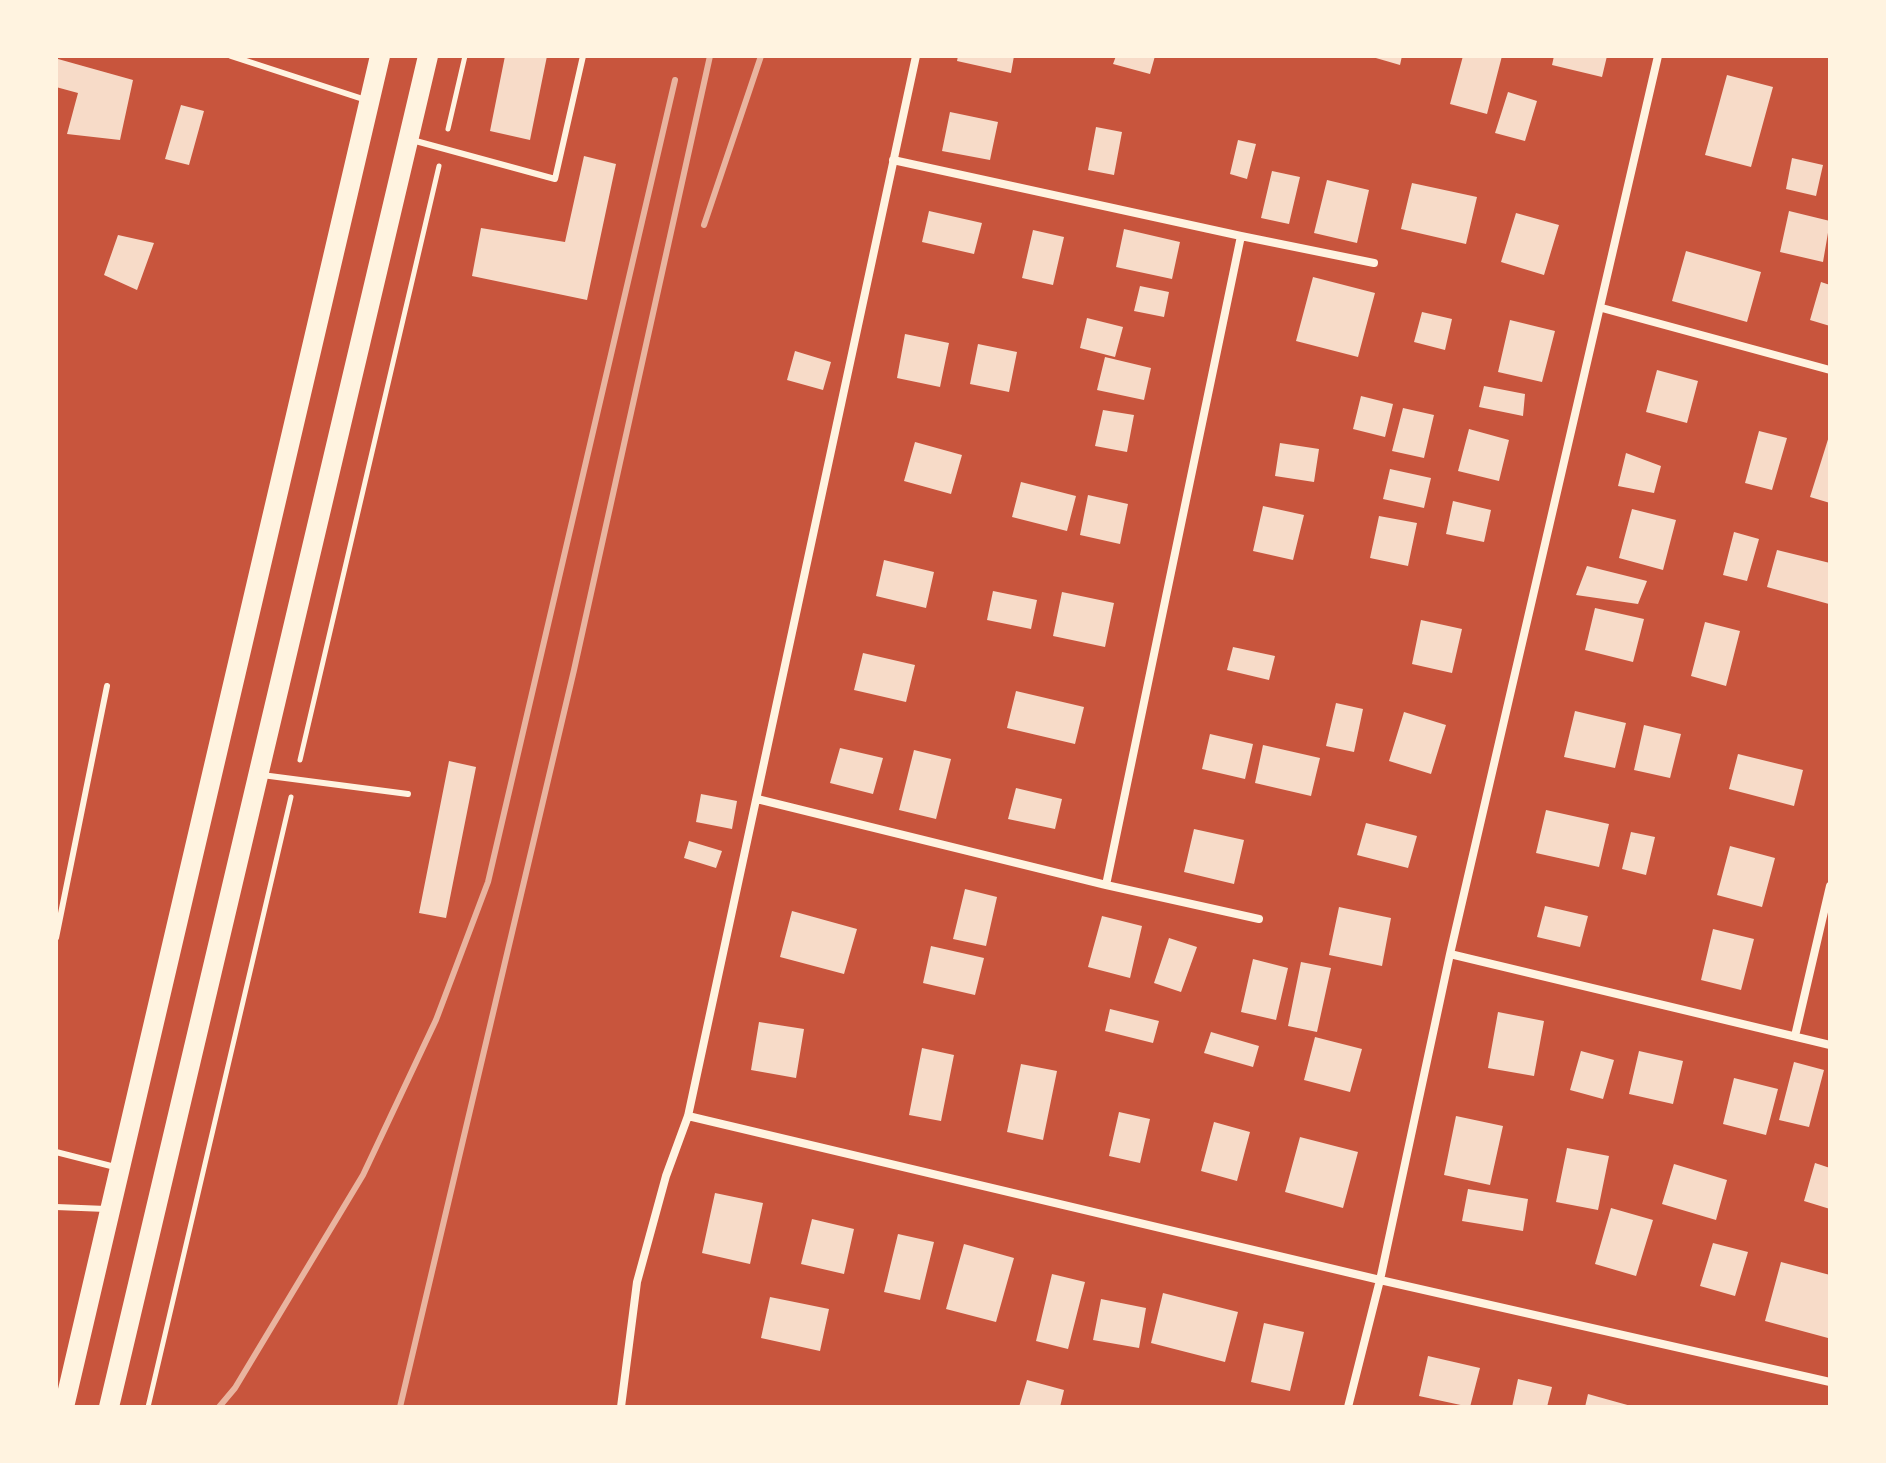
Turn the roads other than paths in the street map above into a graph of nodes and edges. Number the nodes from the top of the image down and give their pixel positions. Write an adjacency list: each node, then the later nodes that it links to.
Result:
1 (231, 56): 7 (lane)
2 (380, 56): 7 (main road)
3 (428, 56): 8 (main road)
4 (583, 56): 8 (lane)
5 (916, 56): 9 (street)
6 (1658, 56): 12 (street)
7 (369, 101): 27 (main road)
8 (408, 139): 15 (main road)
9 (893, 160): 10 (street); 17 (street)
10 (1241, 236): 11 (street); 18 (street)
11 (1374, 263)
12 (1602, 308): 13 (street); 22 (street)
13 (1830, 370)
14 (107, 686): 21 (lane)
15 (259, 774): 16 (lane); 33 (main road)
16 (408, 794)
17 (757, 799): 18 (street); 25 (street)
18 (1106, 885): 20 (street)
19 (1830, 886): 23 (street)
20 (1259, 919)
21 (56, 938)
22 (1450, 954): 23 (street); 30 (street)
23 (1795, 1036): 24 (street)
24 (1830, 1045)
25 (688, 1116): 30 (street); 34 (street)
26 (56, 1152): 27 (lane)
27 (119, 1167): 29 (main road)
28 (56, 1207): 29 (lane)
29 (109, 1209): 32 (main road)
30 (1380, 1280): 31 (street); 35 (street)
31 (1830, 1382)
32 (64, 1407)
33 (109, 1407)
34 (621, 1407)
35 (1348, 1407)

